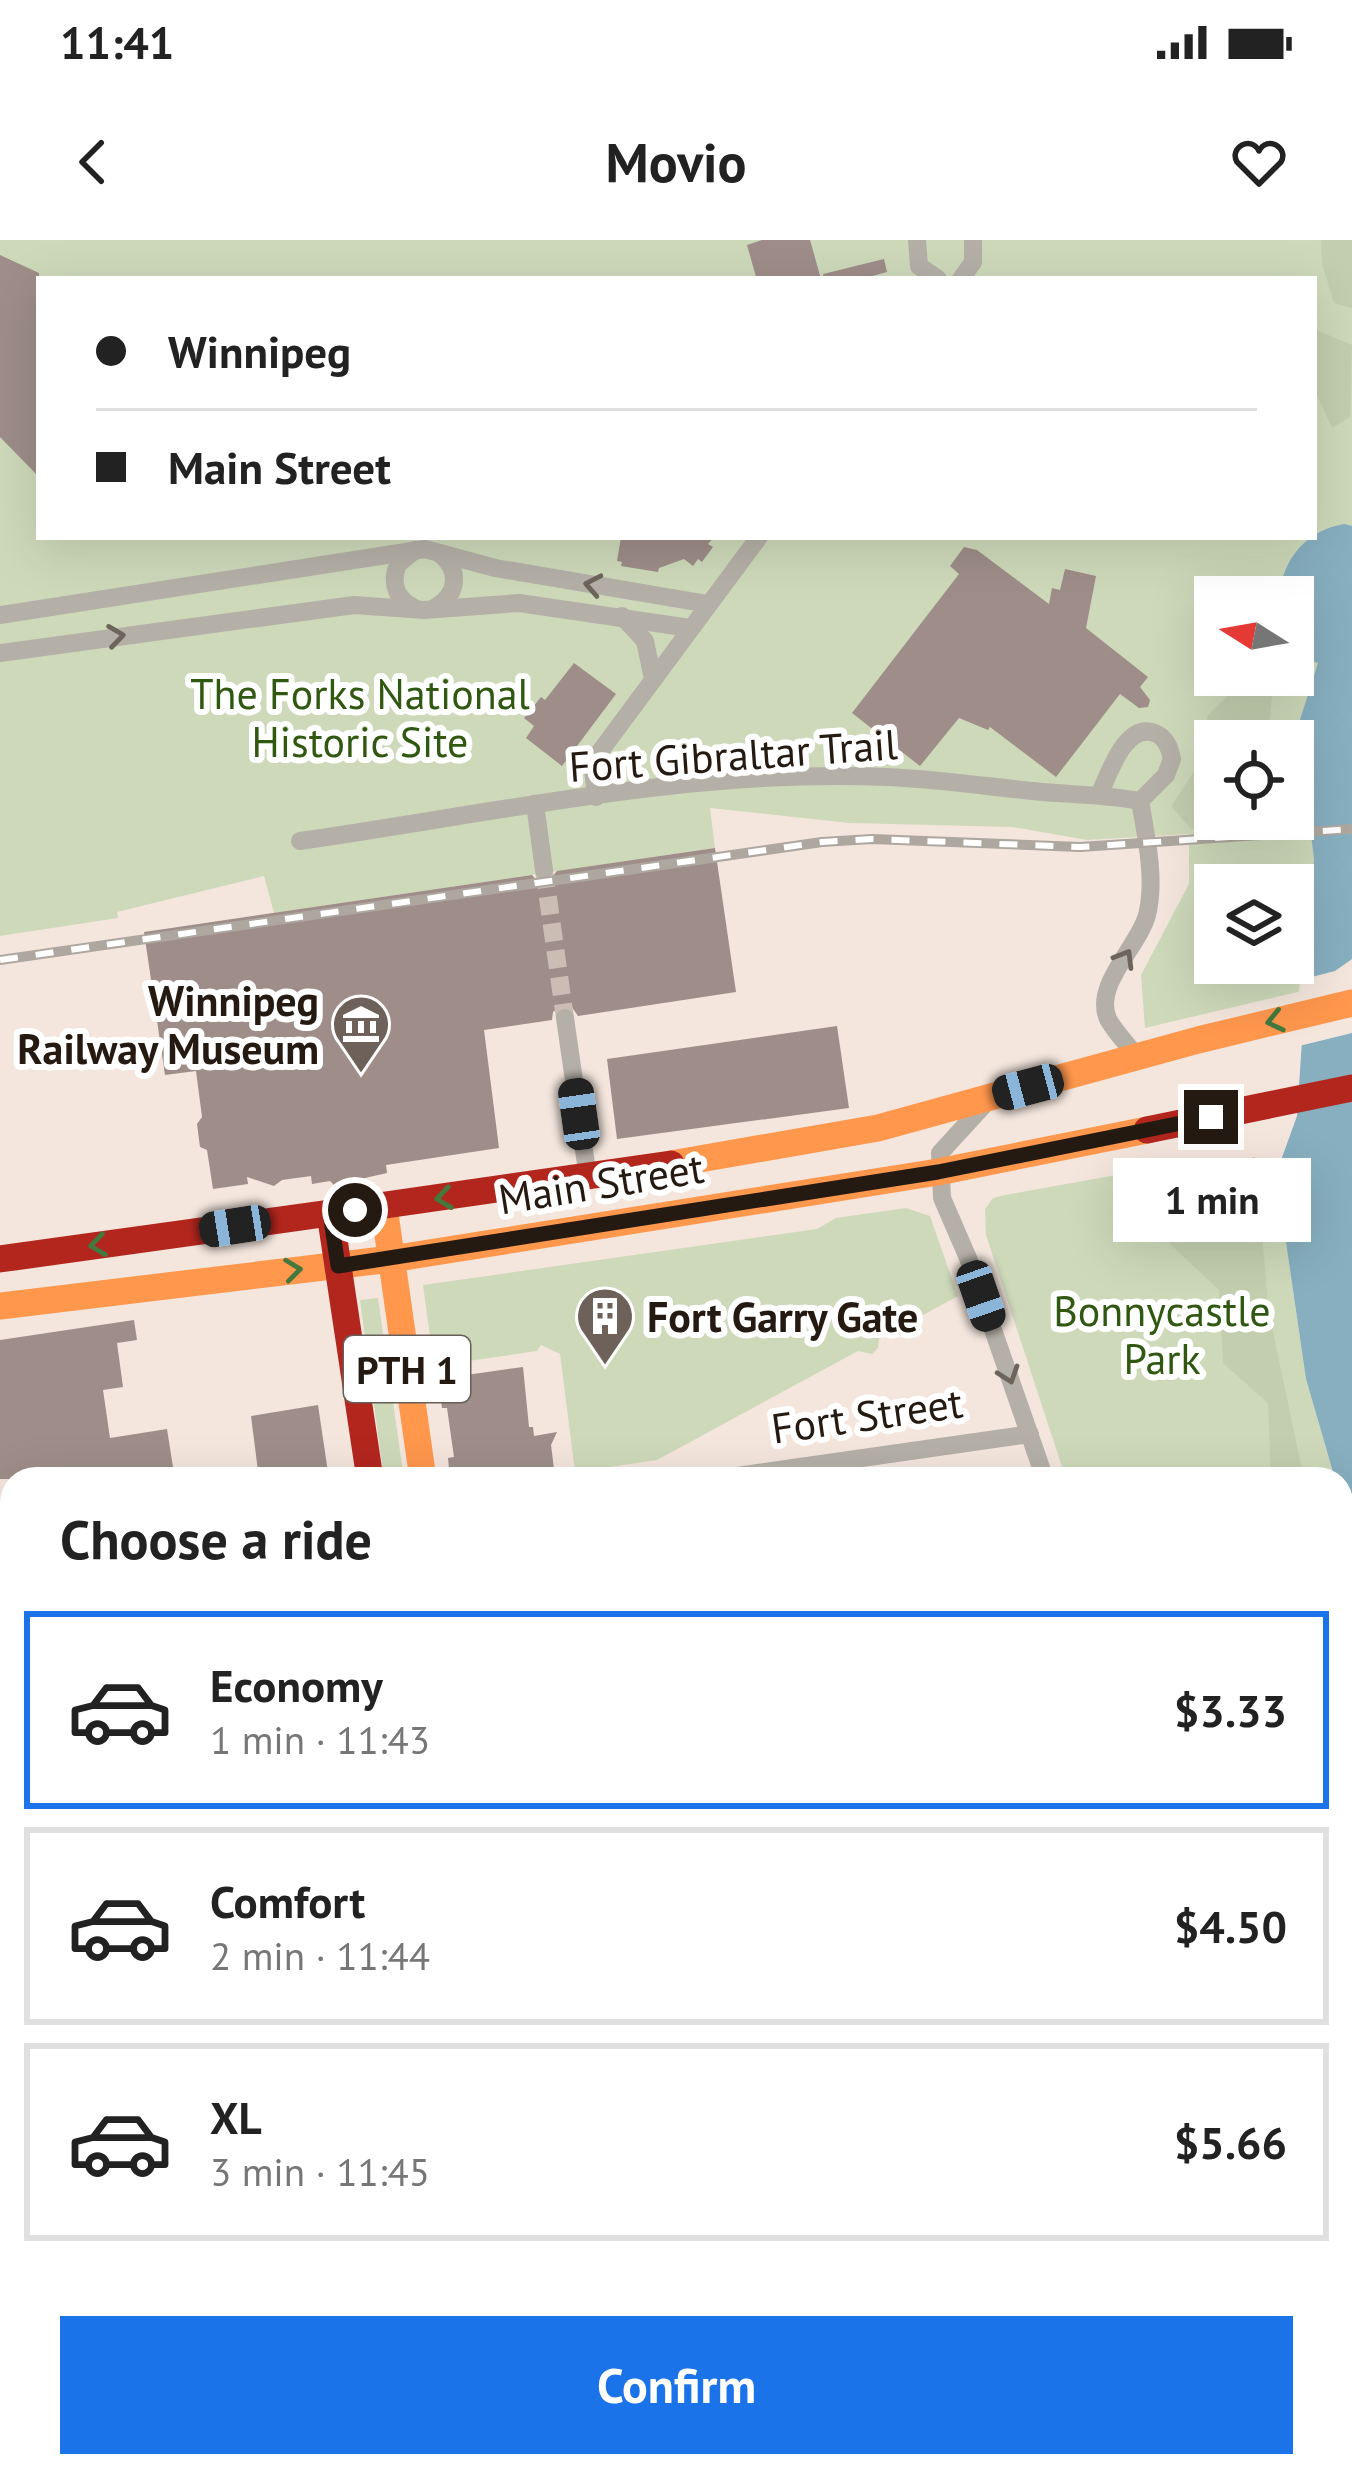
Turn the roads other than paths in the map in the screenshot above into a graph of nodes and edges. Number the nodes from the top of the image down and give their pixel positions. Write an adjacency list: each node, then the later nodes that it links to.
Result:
1 (973, 240): 5 (street)
2 (916, 244): 3 (street); 4 (street)
3 (913, 276)
4 (934, 276)
5 (960, 276)
6 (757, 540): 8 (street)
7 (426, 550): 8 (street, one-way to 7); 9 (street); 9 (street); 10 (street)
8 (708, 604): 12 (street)
9 (424, 609): 11 (street); 13 (street, one-way to 9)
10 (0, 615)
11 (622, 616): 12 (street); 14 (street)
12 (690, 628): 14 (street)
13 (0, 653)
14 (653, 679): 16 (street)
15 (1100, 793): 16 (street, Fort Gibraltar Trail); 17 (street, Fort Gibraltar Trail); 17 (street)
16 (596, 797): 18 (street, Fort Gibraltar Trail)
17 (1140, 801): 23 (street, one-way to 17)
18 (535, 805): 19 (street, Fort Gibraltar Trail); 20 (street)
19 (300, 841)
20 (544, 870)
21 (1352, 1003): 23 (main road, Main Street, one-way to 23)
22 (566, 1018): 28 (street)
23 (1137, 1057): 25 (main road, Main Street)
24 (1352, 1088): 27 (main road, Main Street)
25 (991, 1096): 26 (main road, Main Street); 27 (street)
26 (878, 1128): 28 (main road, Main Street); 29 (main road)
27 (938, 1172): 29 (main road, Main Street); 36 (street, one-way to 36)
28 (588, 1178): 30 (main road, Main Street, one-way to 30)
29 (801, 1194): 33 (main road, Main Street)
30 (384, 1207): 31 (main road, Main Street); 33 (main road)
31 (330, 1213): 32 (main road, Main Street, one-way to 32); 34 (main road, PTH 1)
32 (0, 1258)
33 (391, 1259): 34 (main road, Main Street); 38 (main road, PTH 1)
34 (338, 1266): 35 (main road, Main Street, one-way to 34); 37 (main road, PTH 1)
35 (0, 1306)
36 (1030, 1434): 39 (street, Fort Street); 40 (street)
37 (368, 1467)
38 (421, 1467)
39 (800, 1467)
40 (1041, 1467)

